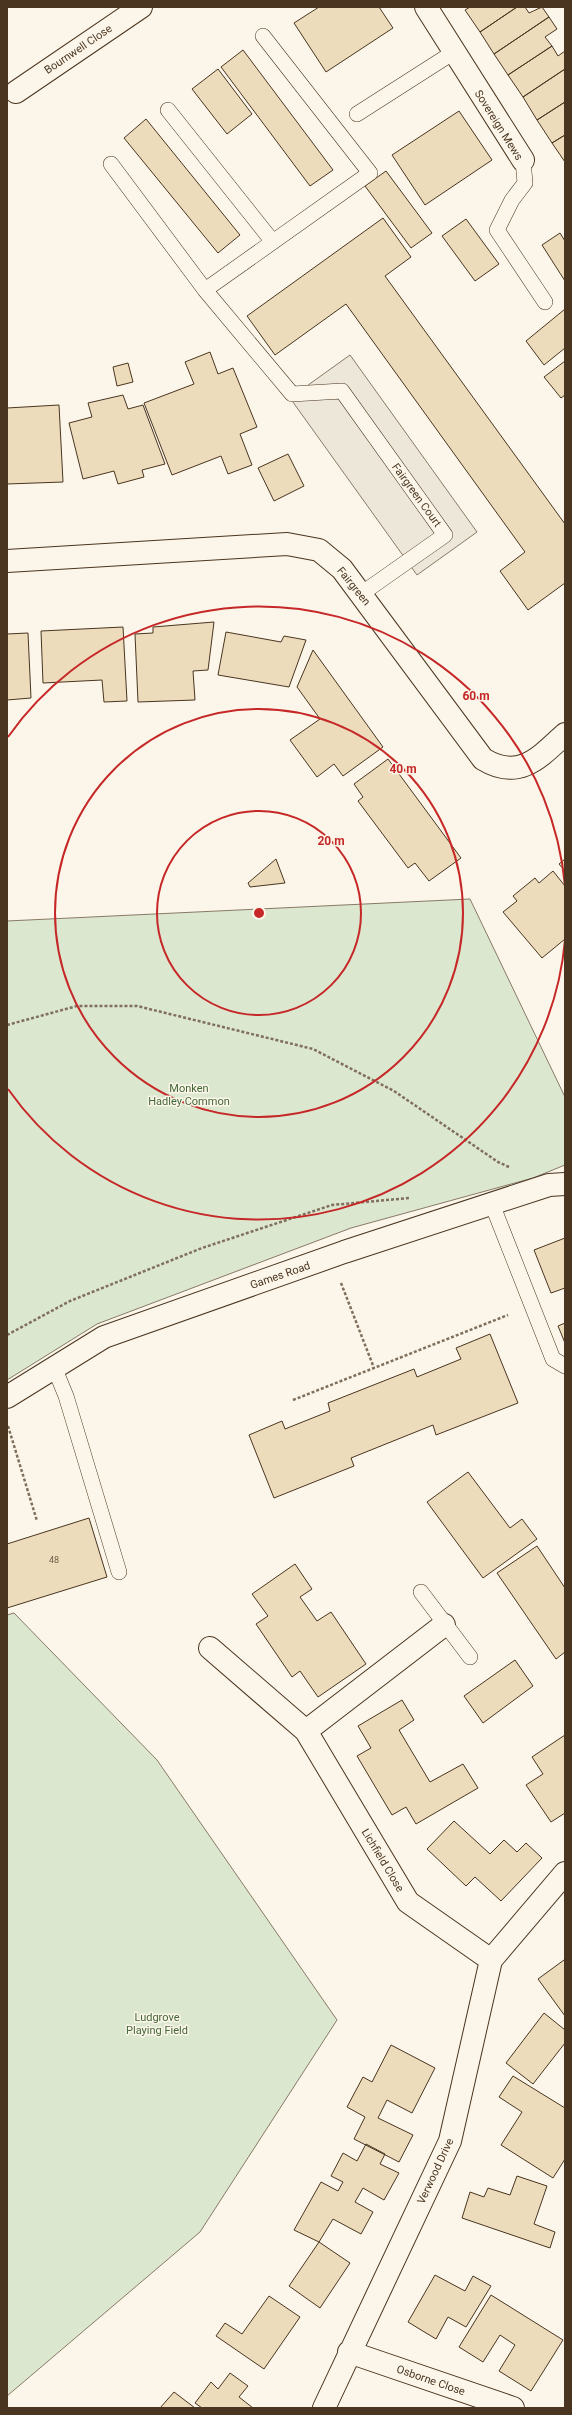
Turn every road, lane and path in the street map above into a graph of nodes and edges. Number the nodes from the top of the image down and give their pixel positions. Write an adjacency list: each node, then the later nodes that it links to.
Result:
1 (141, 7): 5 (street, Bournwell Close)
2 (426, 7): 4 (street, Sovereign Mews)
3 (263, 36): 10 (lane)
4 (454, 52): 7 (lane); 8 (street, Sovereign Mews)
5 (16, 92)
6 (168, 110): 10 (lane)
7 (358, 114)
8 (523, 160): 12 (lane, Sovereign Mews)
9 (111, 164): 11 (lane)
10 (273, 242): 11 (lane)
11 (205, 290): 14 (lane, Fairgreen Court)
12 (545, 302)
13 (7, 561): 14 (street, Fairgreen)
14 (361, 594): 15 (street, Fairgreen)
15 (565, 734)
16 (7, 1025): 17 (path)
17 (557, 1185): 19 (street, Games Road)
18 (417, 1197): 22 (path)
19 (492, 1204): 20 (street, Games Road); 21 (lane)
20 (331, 1257): 24 (street, Games Road); 25 (path)
21 (533, 1304): 23 (lane); 25 (path)
22 (7, 1335)
23 (565, 1366)
24 (54, 1367): 26 (street, Games Road); 30 (lane)
25 (374, 1368): 27 (path)
26 (7, 1396)
27 (292, 1400)
28 (7, 1423): 29 (path)
29 (37, 1521)
30 (118, 1572)
31 (421, 1592): 32 (lane)
32 (444, 1625): 34 (lane); 35 (street)
33 (210, 1648): 35 (street, Lichfield Close)
34 (470, 1657)
35 (306, 1731): 37 (street, Lichfield Close)
36 (565, 1873): 37 (street, Verwood Drive)
37 (491, 1960): 38 (street, Verwood Drive)
38 (349, 2352): 39 (street, Verwood Drive); 40 (street, Osborne Close)
39 (324, 2408)
40 (513, 2408)

